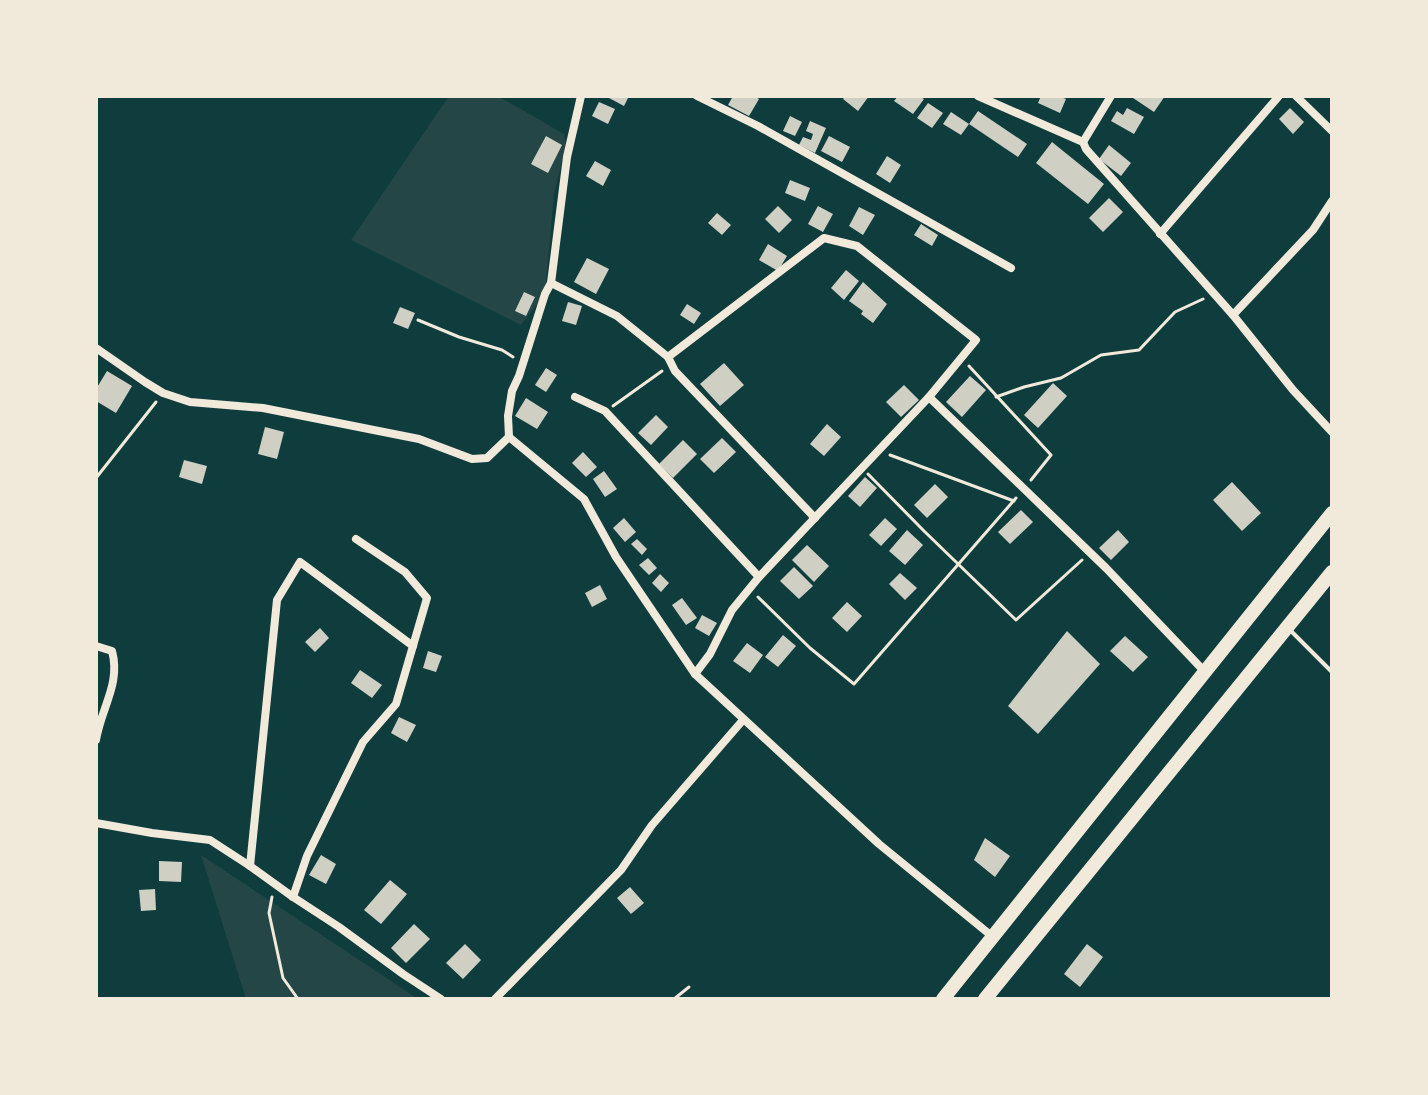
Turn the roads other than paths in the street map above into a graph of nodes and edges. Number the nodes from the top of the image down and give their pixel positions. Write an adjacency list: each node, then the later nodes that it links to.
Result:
1 (581, 96): 12 (street)
2 (697, 96): 11 (street)
3 (978, 96): 8 (street)
4 (1111, 96): 8 (street)
5 (1279, 96): 10 (street)
6 (1296, 96): 7 (street)
7 (1332, 131)
8 (1083, 142): 10 (street)
9 (1332, 201): 13 (street)
10 (1160, 234): 13 (street)
11 (1011, 268)
12 (551, 283): 15 (street); 19 (street)
13 (1233, 315): 18 (street)
14 (96, 348): 19 (street)
15 (670, 361): 17 (street); 21 (street)
16 (575, 397): 24 (street)
17 (929, 397): 21 (street); 28 (street)
18 (1332, 432)
19 (509, 437): 30 (street)
20 (1332, 513): 28 (highway)
21 (815, 518): 24 (street)
22 (356, 539): 27 (street)
23 (1332, 572): 25 (highway)
24 (759, 577): 30 (street)
25 (1288, 628): 29 (lane); 40 (highway)
26 (96, 646): 32 (street)
27 (413, 646): 34 (street); 35 (street)
28 (1205, 672): 36 (highway)
29 (1332, 672)
30 (695, 674): 31 (street)
31 (743, 720): 36 (street); 38 (street)
32 (96, 740)
33 (96, 823): 34 (street)
34 (250, 866): 35 (street)
35 (293, 897): 37 (street)
36 (993, 937): 39 (highway)
37 (441, 999)
38 (495, 999)
39 (943, 999)
40 (985, 999)

